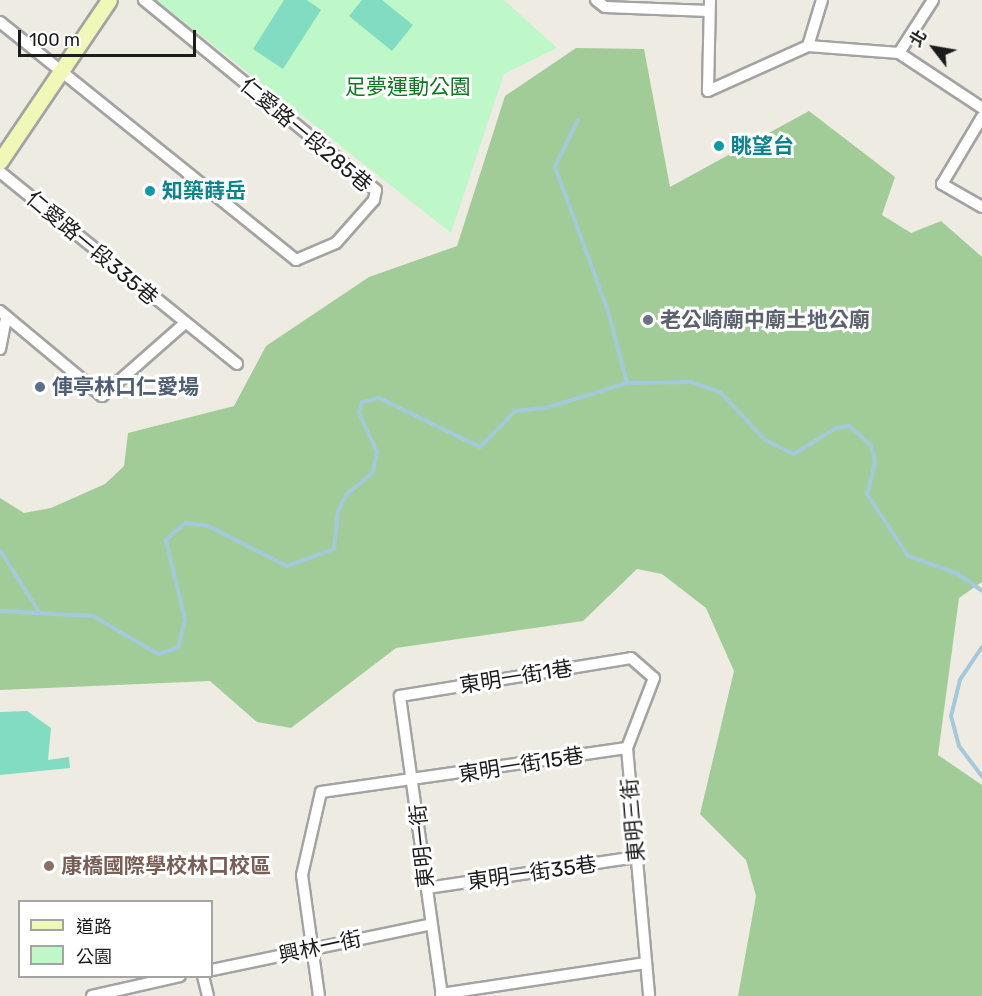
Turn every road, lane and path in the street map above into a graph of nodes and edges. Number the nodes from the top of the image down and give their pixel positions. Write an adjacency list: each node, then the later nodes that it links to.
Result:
1 (109, 0): 10 (main road)
2 (144, 0): 10 (street, 仁愛路一段285巷)
3 (822, 0): 8 (street)
4 (933, 0): 9 (street)
5 (602, 2): 6 (street)
6 (710, 5): 8 (street)
7 (0, 22): 10 (street)
8 (807, 46): 9 (street)
9 (899, 53): 11 (street)
10 (64, 69): 13 (main road)
11 (982, 108)
12 (982, 117): 16 (street)
13 (6, 142): 14 (main road)
14 (0, 161)
15 (0, 172): 18 (street, 仁愛路一段335巷)
16 (982, 207)
17 (3, 314): 18 (street); 19 (street)
18 (184, 324): 20 (street, 仁愛路一段335巷)
19 (0, 349)
20 (237, 364)
21 (631, 658): 22 (street, 東明一街1巷); 23 (street, 東明三街)
22 (400, 696): 24 (street, 東明一街)
23 (627, 748): 24 (street, 東明一街15巷); 25 (street, 東明三街)
24 (415, 781): 26 (street, 東明一街); 28 (street, 東明一街15巷)
25 (637, 857): 26 (street, 東明一街35巷); 29 (street, 東明三街)
26 (427, 888): 27 (street, 東明一街)
27 (428, 925): 28 (street, 興林一街); 33 (street, 東明一街)
28 (312, 948): 30 (street, 興林一街); 36 (street)
29 (646, 963): 33 (street); 37 (street, 東明三街)
30 (213, 969)
31 (171, 978): 34 (street)
32 (204, 978): 35 (street)
33 (441, 995)
34 (92, 996)
35 (208, 996)
36 (319, 996)
37 (649, 996)

